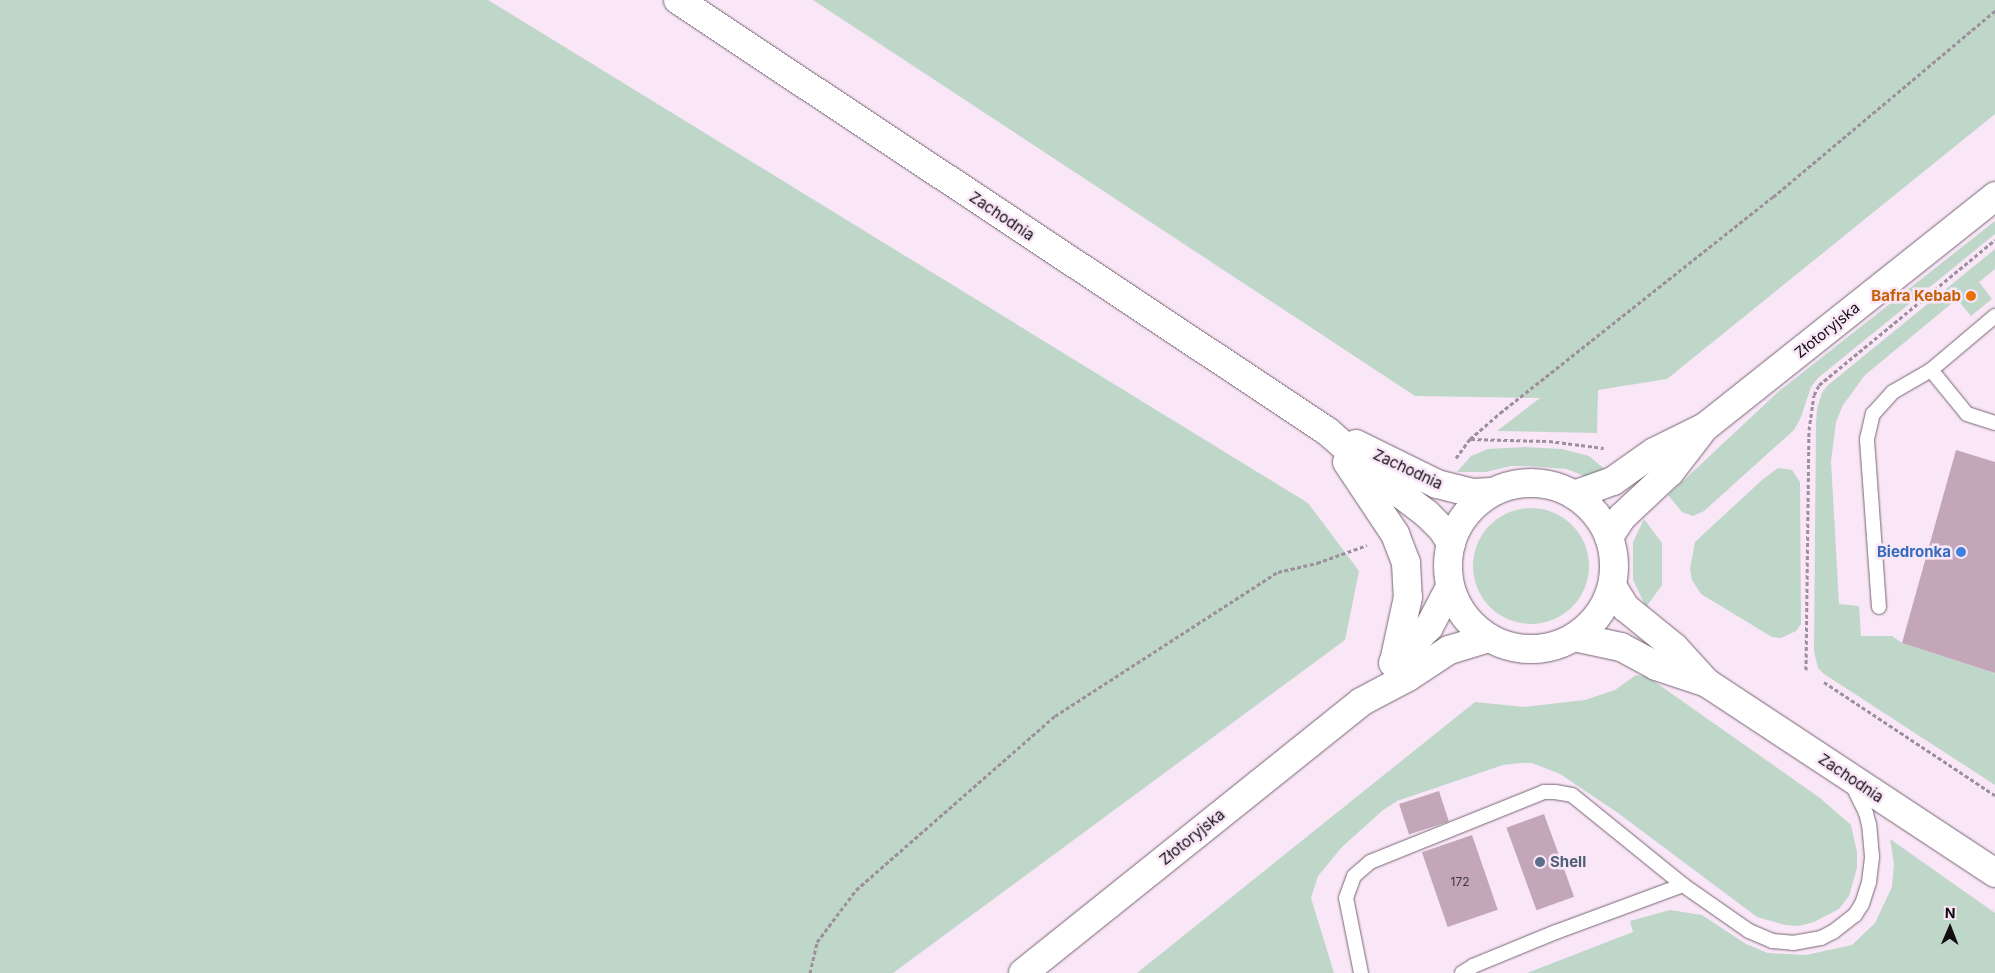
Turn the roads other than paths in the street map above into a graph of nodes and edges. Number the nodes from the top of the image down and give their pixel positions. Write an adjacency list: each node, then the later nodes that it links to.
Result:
1 (678, 0): 7 (main road, Zachodnia)
2 (1995, 196): 6 (main road, Złotoryjska)
3 (1995, 316): 4 (lane)
4 (1931, 370): 5 (lane); 14 (lane)
5 (1995, 423)
6 (1705, 427): 9 (main road, Złotoryjska); 10 (main road, Złotoryjska)
7 (1328, 431): 8 (main road, Zachodnia); 11 (main road, Zachodnia); 17 (main road)
8 (1491, 492): 9 (main road); 11 (main road)
9 (1574, 496): 10 (main road)
10 (1609, 537): 12 (main road)
11 (1451, 543): 13 (main road)
12 (1612, 586): 15 (main road); 18 (main road, Zachodnia)
13 (1450, 587): 16 (main road); 17 (main road, Złotoryjska)
14 (1879, 607)
15 (1574, 637): 16 (main road); 18 (main road, Zachodnia)
16 (1489, 638): 19 (main road, Złotoryjska)
17 (1394, 662): 19 (main road, Złotoryjska)
18 (1706, 683): 20 (main road, Zachodnia)
19 (1361, 702): 23 (main road, Złotoryjska)
20 (1847, 776): 21 (main road, Zachodnia); 22 (lane)
21 (1995, 873)
22 (1683, 885): 24 (lane); 25 (lane)
23 (1023, 973)
24 (1361, 973)
25 (1462, 973)

